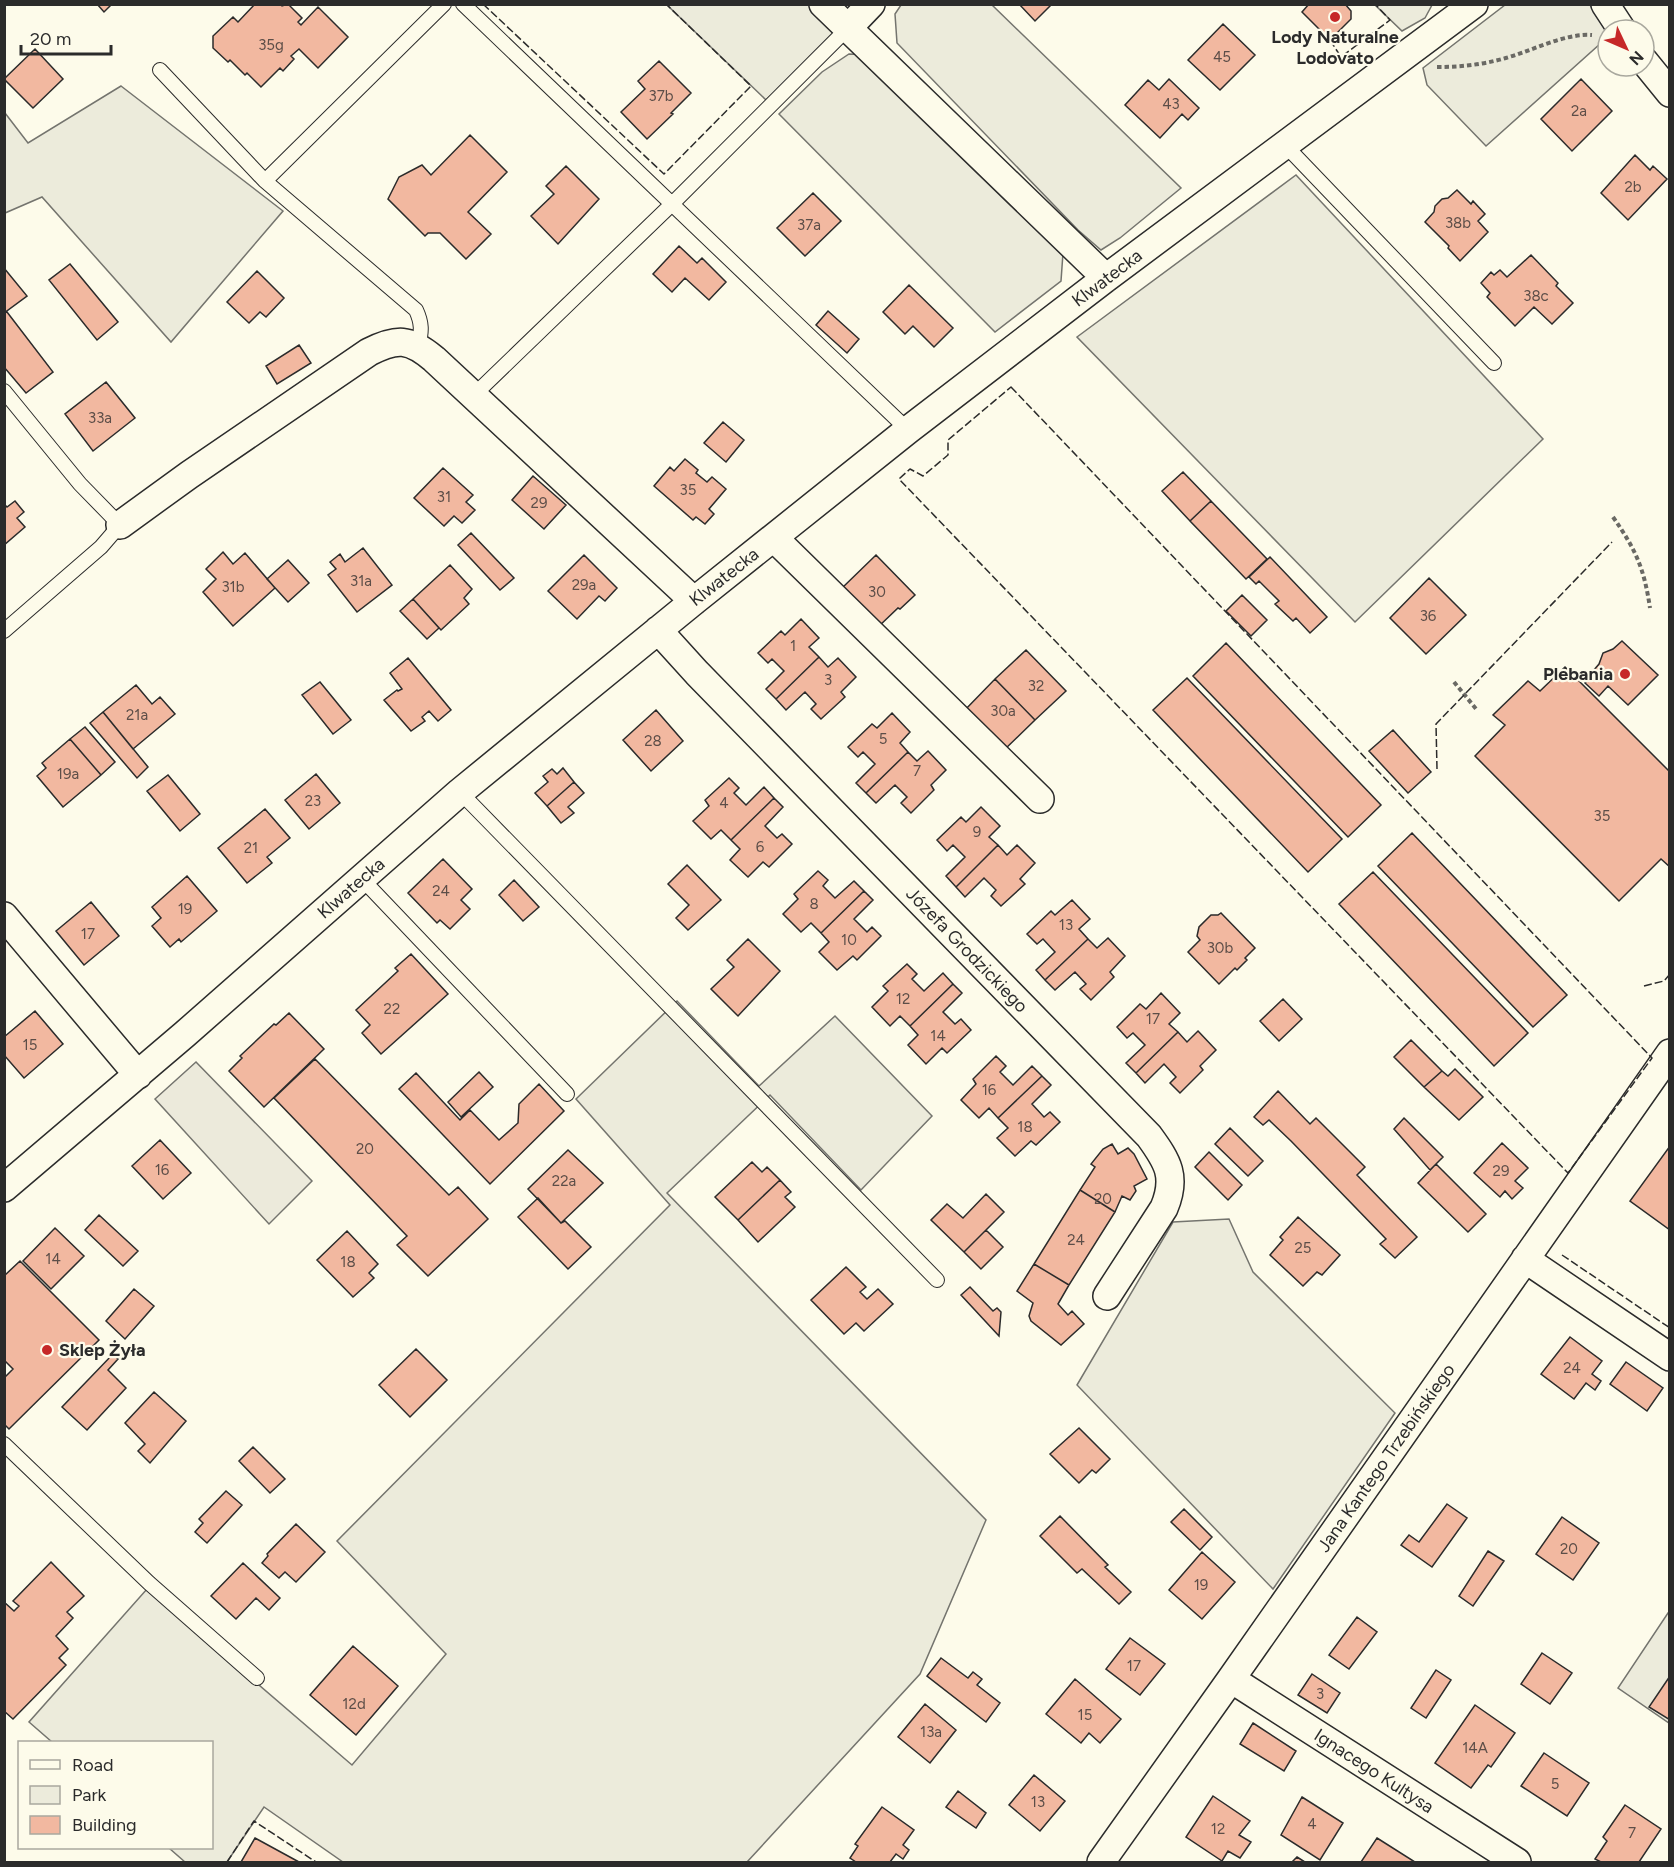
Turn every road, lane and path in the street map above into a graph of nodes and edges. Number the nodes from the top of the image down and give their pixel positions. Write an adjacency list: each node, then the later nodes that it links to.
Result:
1 (444, 4): 13 (lane)
2 (463, 4): 14 (lane)
3 (823, 4): 6 (street)
4 (871, 4): 6 (street)
5 (1474, 4): 8 (street, Klwatecka)
6 (848, 28): 14 (lane); 15 (street)
7 (1596, 34): 8 (path)
8 (1391, 65): 12 (street, Klwatecka)
9 (160, 70): 13 (lane)
10 (1656, 76): 11 (street)
11 (1670, 93)
12 (1284, 144): 15 (street, Klwatecka); 17 (lane)
13 (265, 182): 16 (lane)
14 (672, 204): 19 (lane); 20 (lane)
15 (1106, 278): 20 (street, Klwatecka)
16 (418, 346): 19 (street); 22 (street)
17 (1494, 363)
18 (4, 391): 22 (lane)
19 (473, 396): 24 (street)
20 (908, 430): 23 (street, Klwatecka)
21 (1613, 517): 25 (path)
22 (120, 525): 27 (lane)
23 (774, 538): 24 (street, Klwatecka); 31 (street)
24 (694, 601): 26 (street, Klwatecka)
25 (1650, 608)
26 (658, 630): 30 (street, Klwatecka); 40 (street, Józefa Grodzickiego)
27 (4, 631)
28 (1454, 682): 29 (path)
29 (1477, 710)
30 (460, 792): 32 (street, Klwatecka); 39 (lane)
31 (1040, 799)
32 (362, 879): 35 (street, Klwatecka); 36 (lane)
33 (4, 916): 35 (street)
34 (1670, 1053): 38 (street, Jana Kantego Trzebińskiego)
35 (138, 1075): 37 (street, Klwatecka)
36 (567, 1094)
37 (4, 1188)
38 (1525, 1259): 41 (street); 44 (street, Jana Kantego Trzebińskiego)
39 (937, 1280)
40 (1107, 1296)
41 (1670, 1357)
42 (4, 1444): 43 (lane)
43 (257, 1678)
44 (1232, 1679): 45 (street, Jana Kantego Trzebińskiego); 46 (street, Ignacego Kultysa)
45 (1101, 1863)
46 (1517, 1863)

